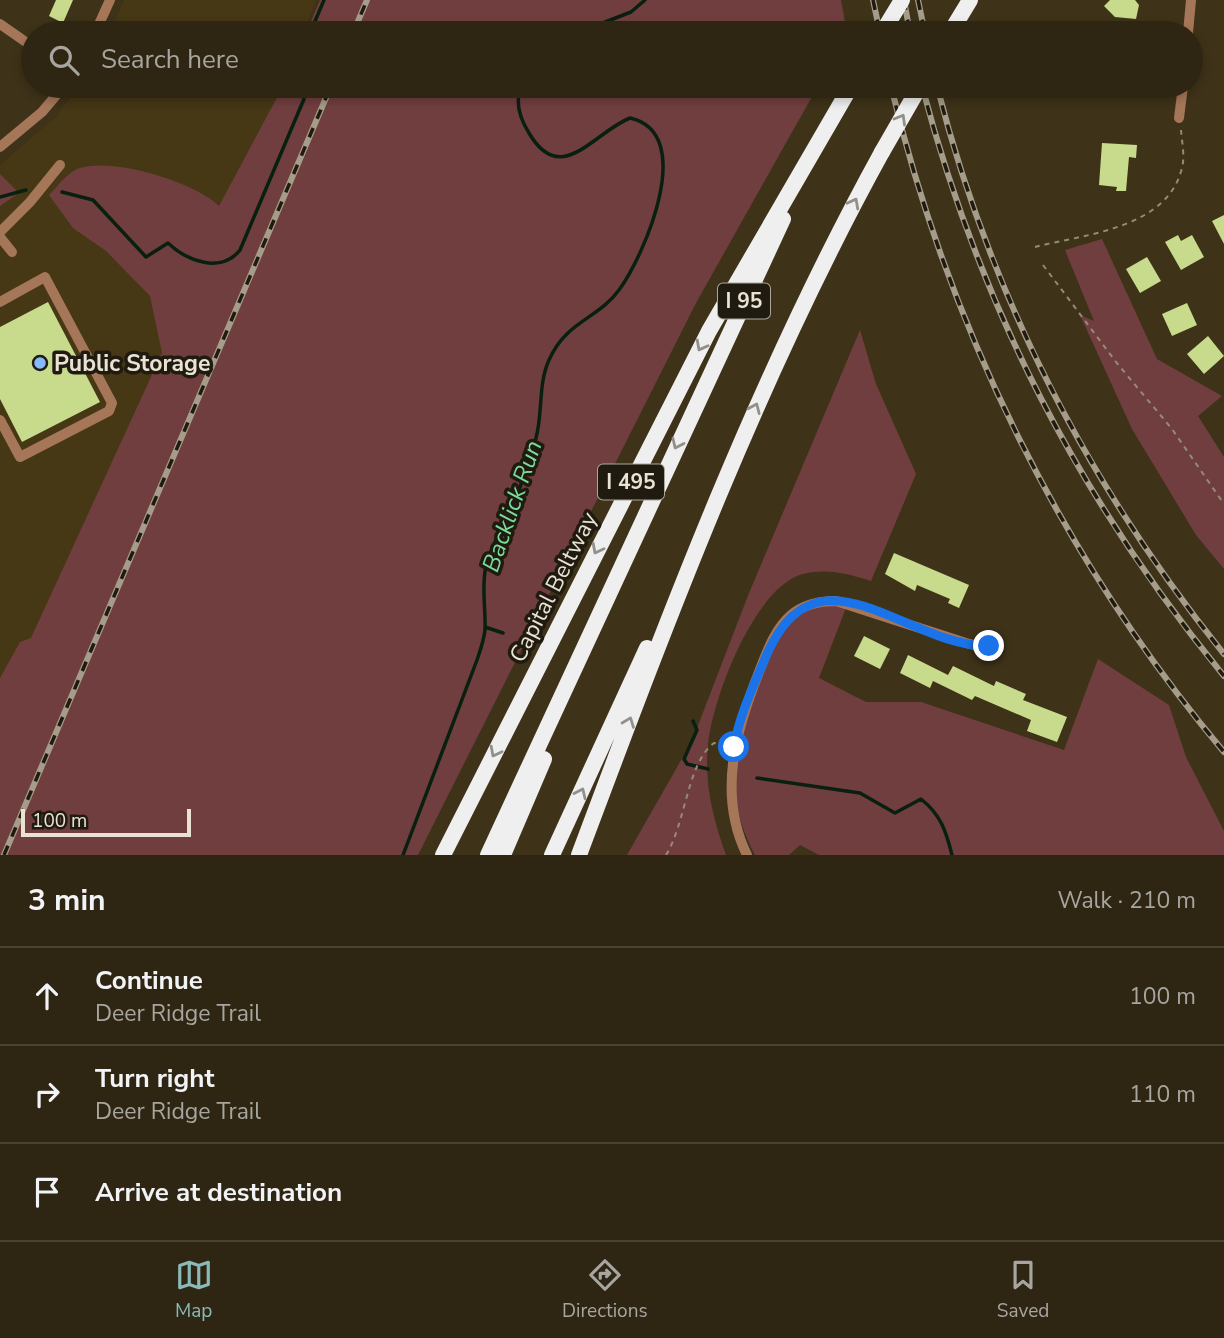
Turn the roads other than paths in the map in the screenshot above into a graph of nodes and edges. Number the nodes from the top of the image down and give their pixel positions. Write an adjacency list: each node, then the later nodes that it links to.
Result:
1 (110, 0): 5 (street)
2 (902, 0): 6 (highway, bridge)
3 (970, 0): 7 (highway)
4 (1191, 0): 8 (street)
5 (100, 21)
6 (889, 21)
7 (957, 21)
8 (1189, 21)
9 (0, 24): 10 (street)
10 (21, 39)
11 (54, 98): 17 (street)
12 (844, 98): 15 (highway, Capital Beltway / I 95)
13 (913, 98): 25 (highway, I 95, one-way to 13, bridge)
14 (1182, 98): 16 (street)
15 (833, 117): 24 (highway, I 95, one-way to 24); 27 (highway, Capital Beltway / I 495, one-way to 27)
16 (1179, 118)
17 (0, 147)
18 (60, 165): 19 (street)
19 (0, 232)
20 (0, 237): 21 (street)
21 (12, 252)
22 (0, 302): 23 (street)
23 (0, 419)
24 (657, 485): 28 (highway, I 95); 29 (highway)
25 (708, 516): 30 (highway, I 95, one-way to 25); 31 (highway, one-way to 25)
26 (997, 644): 32 (street)
27 (443, 855)
28 (488, 855)
29 (503, 855)
30 (552, 855)
31 (579, 855)
32 (747, 855)

